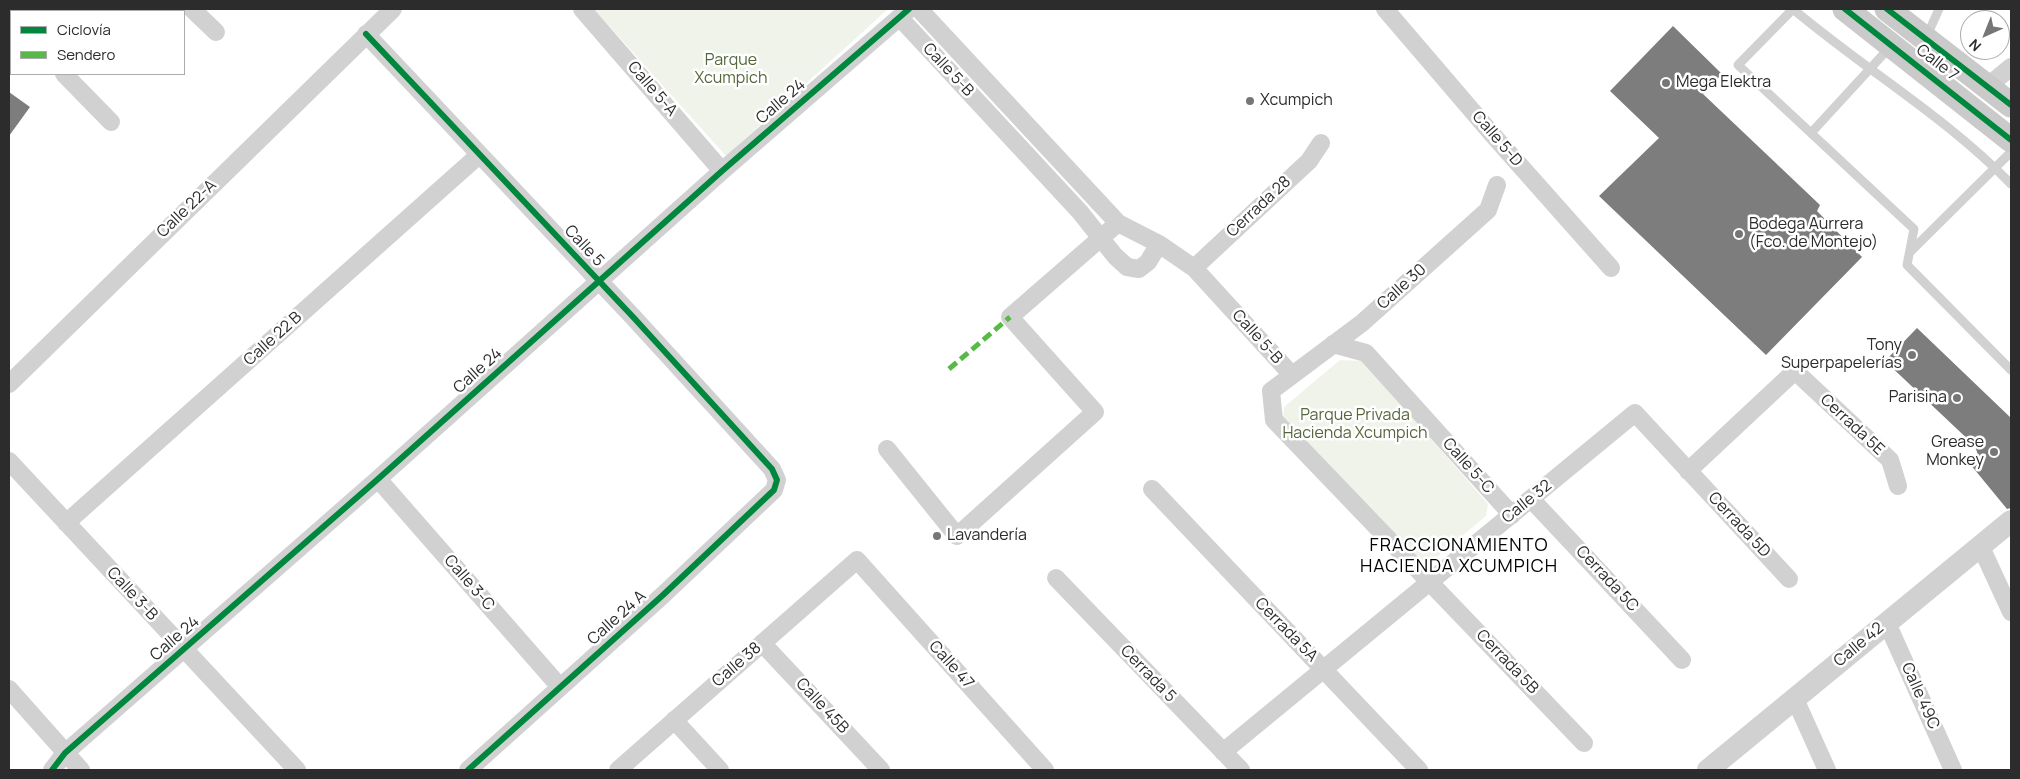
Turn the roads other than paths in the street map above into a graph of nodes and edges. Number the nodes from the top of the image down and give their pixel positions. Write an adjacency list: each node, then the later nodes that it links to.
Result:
1 (192, 9): 10 (street)
2 (393, 9): 12 (street, Calle 22-A)
3 (582, 9): 26 (street, Calle 5-A)
4 (918, 9): 29 (street, Calle 5-B)
5 (1385, 9): 34 (street, Calle 5-D)
6 (1845, 9): 13 (main road, Calle 7)
7 (1888, 9): 11 (main road)
8 (1939, 9): 11 (lane)
9 (905, 14): 26 (street, Calle 24); 30 (street, Calle 5-B)
10 (216, 32)
11 (1918, 32): 13 (main road); 17 (main road)
12 (366, 34): 24 (street, Calle 5); 39 (street, Calle 22-A)
13 (1892, 45): 15 (lane); 21 (main road, Calle 7)
14 (2011, 68): 17 (street)
15 (1870, 70): 20 (lane); 20 (lane); 25 (lane)
16 (65, 75): 19 (street)
17 (1988, 86): 18 (main road)
18 (2011, 105)
19 (111, 122)
20 (1811, 133): 32 (lane)
21 (2011, 140)
22 (1321, 143): 33 (street, Cerrada 28)
23 (2011, 152): 25 (lane)
24 (479, 155): 35 (street, Calle 5); 50 (street, Calle 22 B)
25 (1995, 167): 27 (lane); 32 (lane)
26 (722, 171): 35 (street, Calle 24)
27 (2011, 184)
28 (1496, 185): 36 (street, Calle 30)
29 (1118, 223): 30 (street); 31 (street, Calle 5-B)
30 (1102, 238): 31 (street, Calle 5-B); 40 (street)
31 (1159, 244): 33 (street, Calle 5-B)
32 (1910, 252): 37 (lane)
33 (1194, 268): 38 (street, Calle 5-B)
34 (1611, 268)
35 (599, 281): 43 (street, Calle 24); 44 (street, Calle 5)
36 (1333, 344): 38 (street, Calle 30); 48 (street, Calle 5-C)
37 (2011, 370)
38 (1292, 375): 55 (street, Calle 5-B)
39 (9, 384)
40 (887, 449)
41 (9, 461): 50 (street, Calle 3-B)
42 (1688, 470): 45 (street, Cerrada 5E); 47 (street, Calle 32); 54 (street, Cerrada 5D)
43 (378, 479): 59 (street, Calle 24); 62 (street, Calle 3-C)
44 (777, 480): 62 (street, Calle 24 A)
45 (1898, 486)
46 (1152, 489): 61 (street, Cerrada 5A)
47 (1531, 498): 48 (street, Calle 32); 60 (street, Cerrada 5C)
48 (1512, 515): 55 (street, Calle 32)
49 (2011, 521): 51 (street, Calle 42)
50 (66, 523): 59 (street, Calle 3-B)
51 (1981, 547): 56 (street); 57 (street, Calle 42)
52 (856, 560): 58 (street, Calle 38); 76 (street, Calle 47)
53 (1056, 578): 67 (street, Cerrada 5)
54 (1789, 579)
55 (1430, 582): 61 (street, Calle 32); 66 (street, Cerrada 5B)
56 (2011, 612)
57 (1887, 623): 64 (street, Calle 42); 81 (street, Calle 49C)
58 (762, 642): 65 (street, Calle 38); 75 (street, Calle 45B)
59 (183, 650): 68 (street, Calle 24); 71 (street, Calle 3-B)
60 (1682, 660)
61 (1324, 669): 67 (street, Calle 32); 78 (street, Cerrada 5A)
62 (560, 687): 72 (street, Calle 24 A)
63 (9, 689): 68 (street)
64 (1795, 699): 79 (street, Calle 42); 80 (street)
65 (674, 720): 73 (street, Calle 38); 74 (street)
66 (1584, 743)
67 (1223, 752): 77 (street, Cerrada 5)
68 (65, 753): 69 (street, Calle 24); 70 (street)
69 (52, 770)
70 (81, 770)
71 (296, 770)
72 (468, 770)
73 (618, 770)
74 (720, 770)
75 (881, 770)
76 (1045, 770)
77 (1241, 770)
78 (1419, 770)
79 (1708, 770)
80 (1827, 770)
81 (1953, 770)

